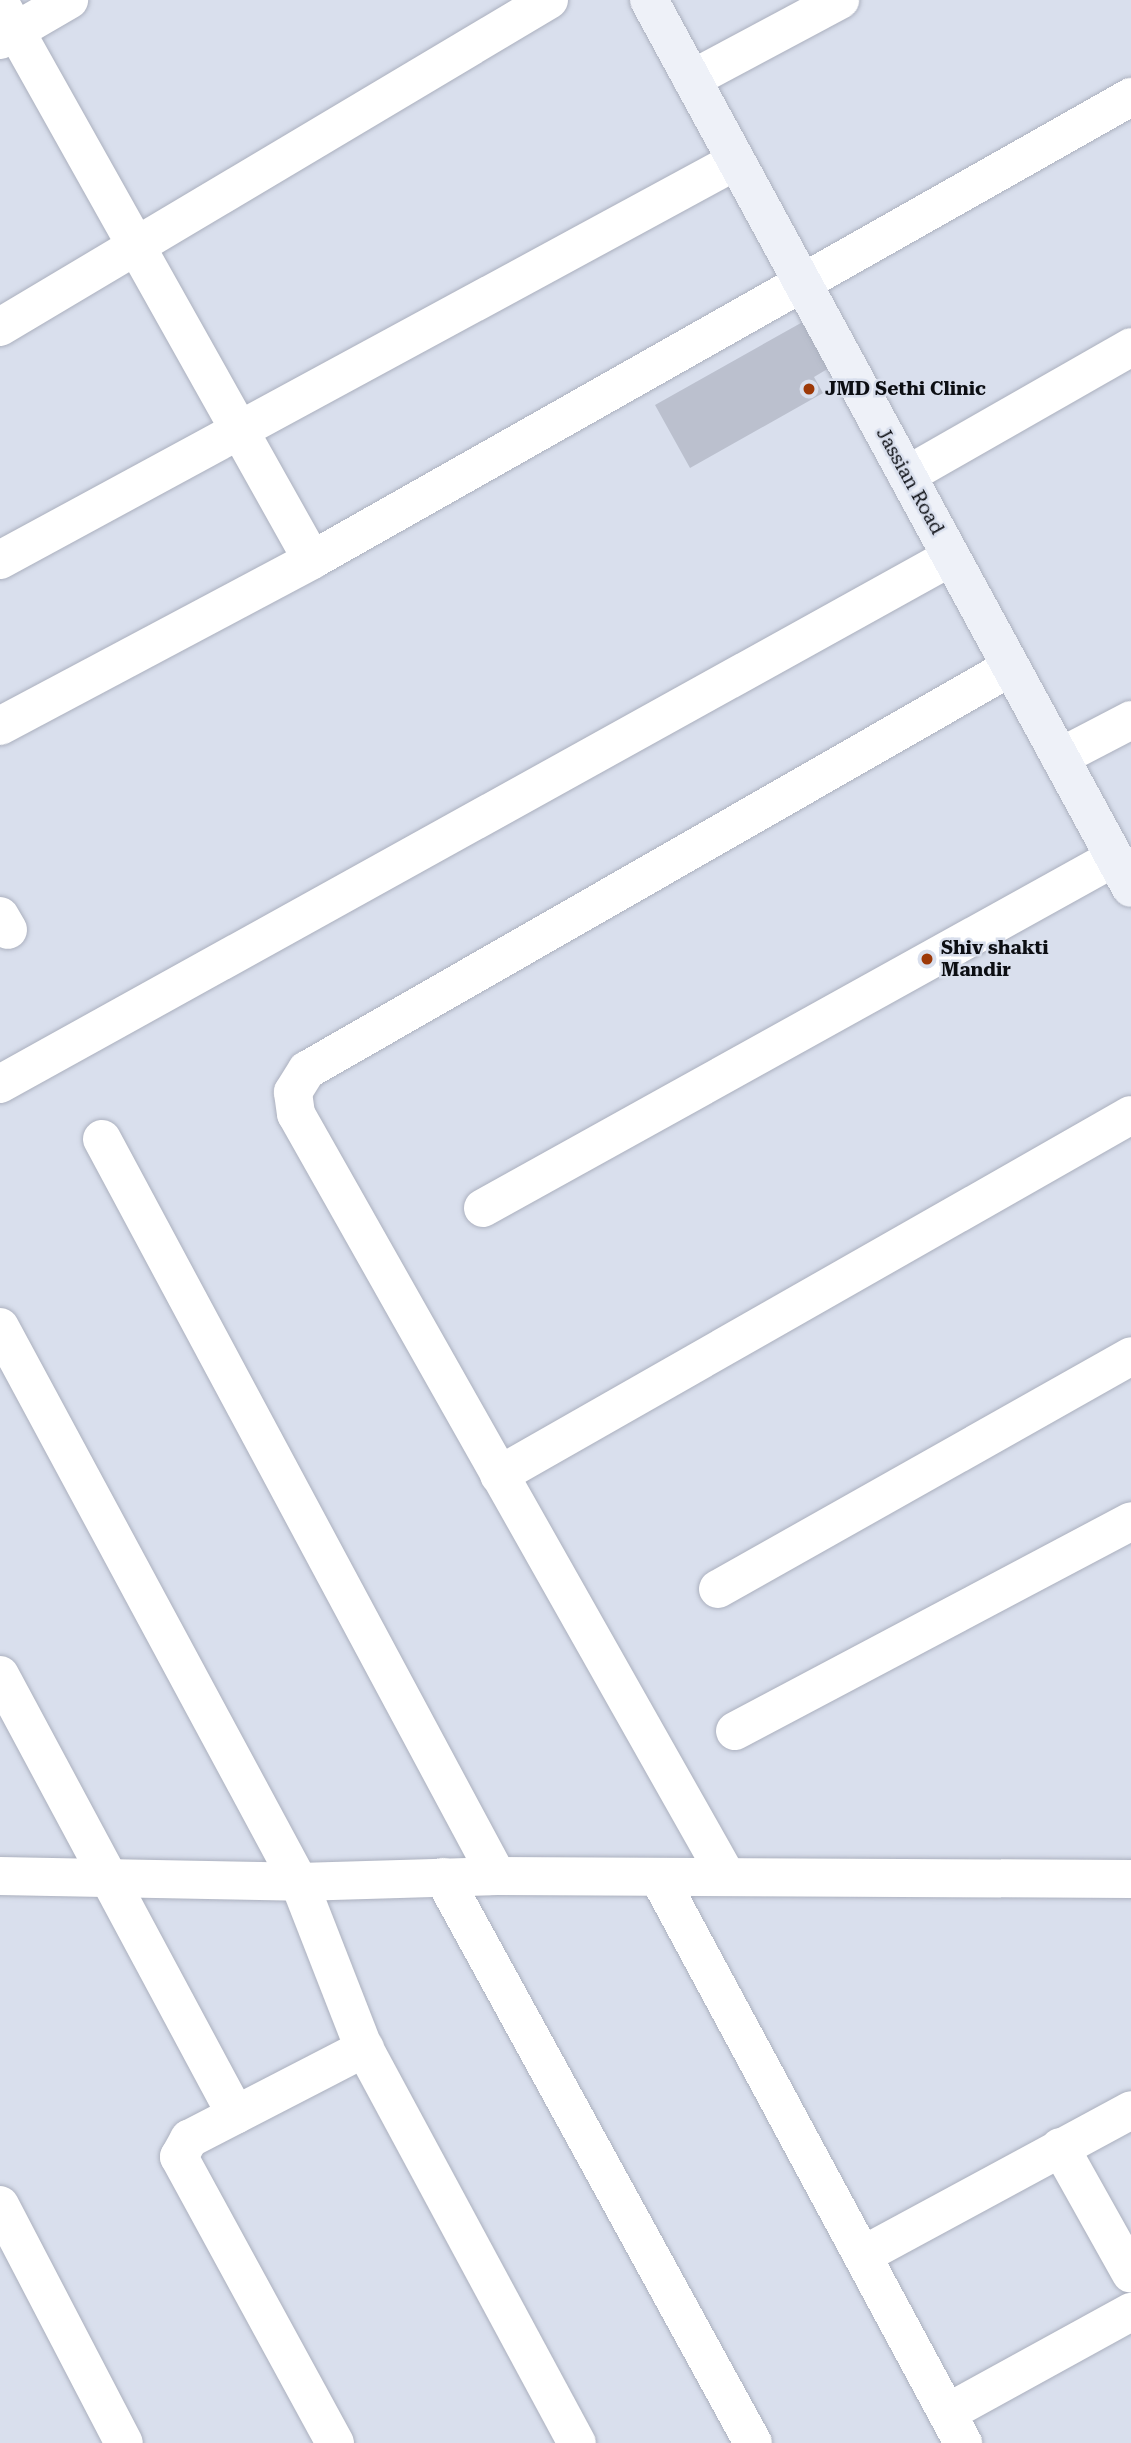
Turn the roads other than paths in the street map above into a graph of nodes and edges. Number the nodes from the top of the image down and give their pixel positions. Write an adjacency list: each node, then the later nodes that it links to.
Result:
1 (69, 0): 5 (street)
2 (549, 0): 9 (street)
3 (649, 0): 6 (street, Jassian Road)
4 (840, 0): 6 (street)
5 (5, 25): 9 (street)
6 (692, 79): 8 (street, Jassian Road)
7 (1131, 97): 10 (street)
8 (736, 161): 10 (street, Jassian Road); 13 (street)
9 (136, 247): 11 (street); 13 (street)
10 (800, 278): 14 (street, Jassian Road); 16 (street)
11 (0, 327)
12 (1131, 347): 14 (street)
13 (238, 428): 16 (street); 17 (street)
14 (907, 475): 15 (street, Jassian Road)
15 (951, 557): 18 (street, Jassian Road); 23 (street)
16 (312, 559): 20 (street)
17 (0, 560)
18 (1011, 667): 21 (street, Jassian Road); 29 (street)
19 (1131, 720): 21 (street)
20 (0, 726)
21 (1060, 757): 22 (street, Jassian Road)
22 (1123, 873): 26 (street)
23 (0, 1084)
24 (1131, 1115): 29 (street)
25 (102, 1139): 35 (street)
26 (483, 1208)
27 (0, 1327): 41 (street)
28 (1131, 1356): 31 (street)
29 (499, 1475): 36 (street)
30 (1131, 1521): 33 (street)
31 (718, 1589)
32 (0, 1675): 37 (street)
33 (735, 1731)
34 (0, 1876): 37 (street)
35 (497, 1876): 38 (street); 39 (street)
36 (727, 1877): 39 (street); 40 (street)
37 (110, 1878): 41 (street); 44 (street)
38 (443, 1878): 41 (street); 54 (street)
39 (659, 1878): 47 (street)
40 (1131, 1880)
41 (299, 1882): 42 (street)
42 (365, 2048): 44 (street); 53 (street)
43 (1131, 2110): 45 (street)
44 (236, 2115): 52 (street)
45 (1060, 2147): 47 (street); 48 (street)
46 (0, 2205): 51 (street)
47 (865, 2254): 50 (street)
48 (1131, 2274)
49 (1131, 2312): 50 (street)
50 (955, 2428)
51 (124, 2443)
52 (335, 2443)
53 (577, 2443)
54 (753, 2443)

